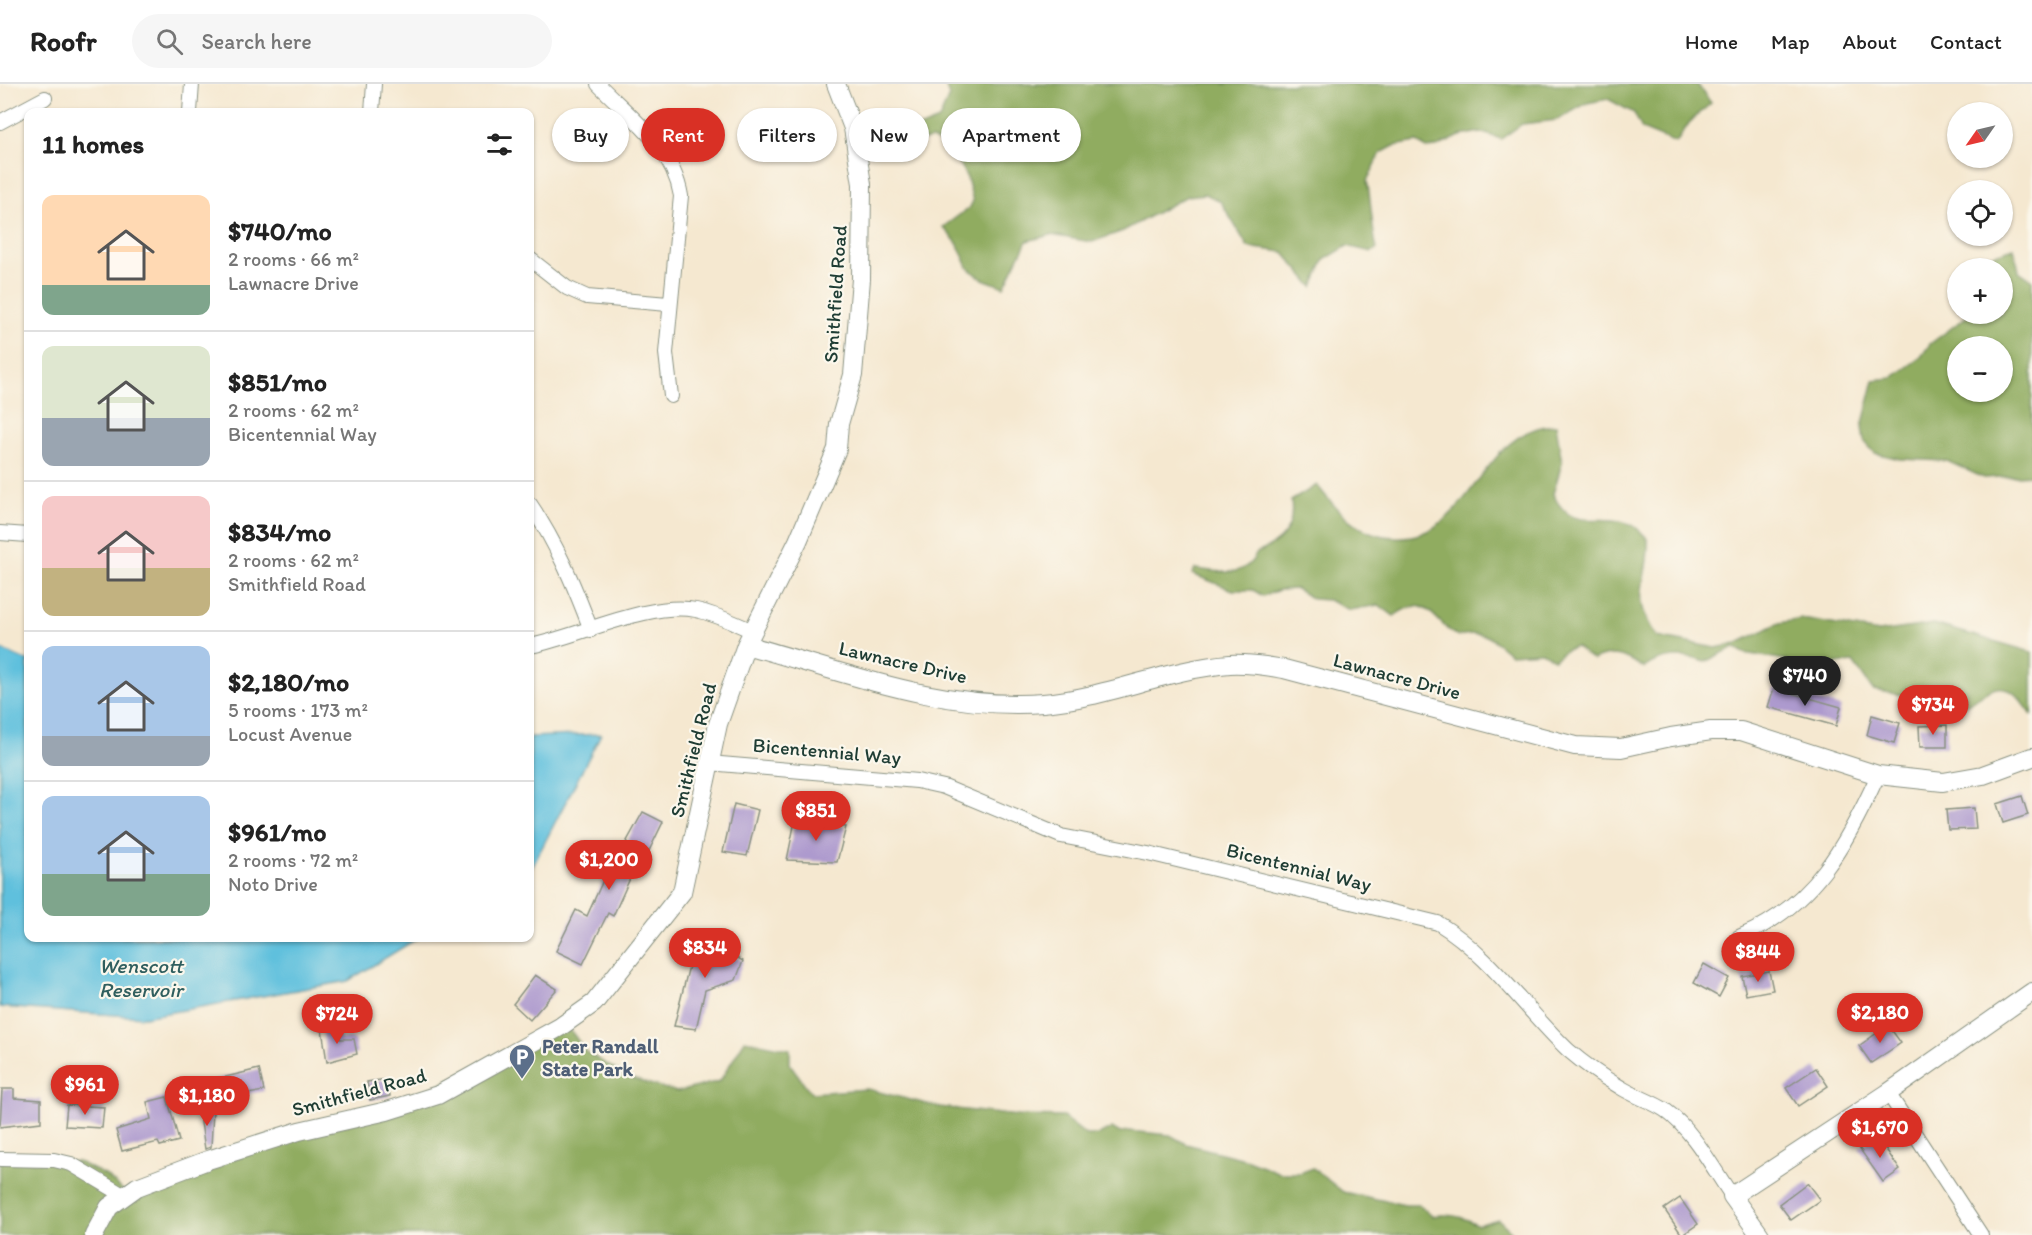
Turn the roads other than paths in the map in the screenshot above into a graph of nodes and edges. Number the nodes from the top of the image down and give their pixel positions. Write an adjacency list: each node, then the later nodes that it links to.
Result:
1 (192, 84): 7 (street)
2 (374, 84): 8 (street)
3 (598, 84): 12 (street)
4 (836, 84): 18 (street, Smithfield Road)
5 (45, 98): 6 (street)
6 (26, 108)
7 (190, 108)
8 (372, 108)
9 (24, 109): 10 (street)
10 (0, 122)
11 (534, 262): 12 (street)
12 (668, 304): 13 (street)
13 (671, 396)
14 (534, 510): 17 (street)
15 (0, 533): 16 (street)
16 (24, 535)
17 (591, 630): 18 (street); 19 (street)
18 (749, 638): 21 (street, Smithfield Road); 22 (street, Lawnacre Drive)
19 (534, 645)
20 (2032, 757): 22 (street, Lawnacre Drive)
21 (709, 763): 27 (street, Smithfield Road); 28 (street, Bicentennial Way)
22 (1878, 775): 23 (street)
23 (1739, 937)
24 (2032, 992): 25 (street)
25 (1888, 1093): 28 (street); 31 (street)
26 (0, 1160): 27 (street)
27 (123, 1195): 29 (street, Smithfield Road)
28 (1732, 1196): 30 (street, Bicentennial Way)
29 (94, 1235)
30 (1760, 1235)
31 (1981, 1235)

